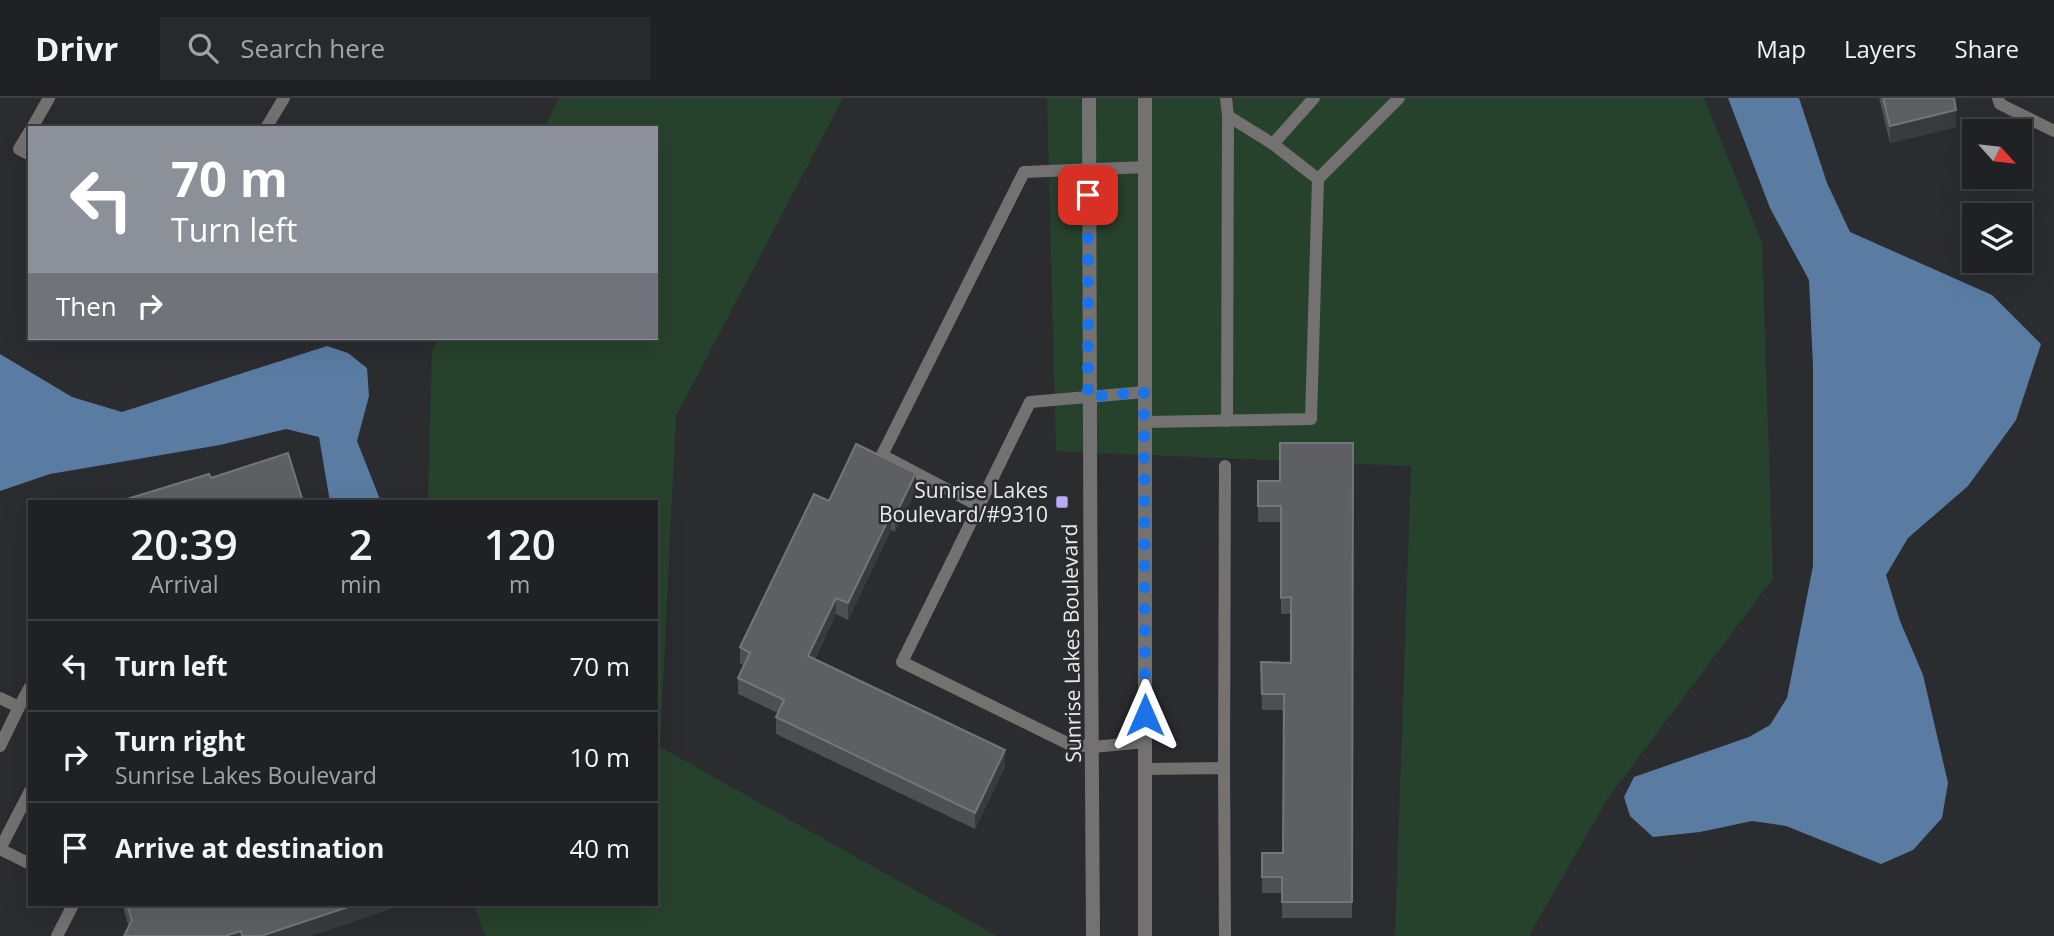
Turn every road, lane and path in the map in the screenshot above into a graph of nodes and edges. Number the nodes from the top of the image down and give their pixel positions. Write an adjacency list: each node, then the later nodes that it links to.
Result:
1 (49, 98): 10 (lane)
2 (284, 98): 11 (lane)
3 (1089, 98): 17 (street, Sunrise Lakes Boulevard)
4 (1145, 98): 16 (street)
5 (1226, 98): 9 (lane)
6 (1314, 98): 14 (lane)
7 (1399, 98): 18 (lane)
8 (1998, 98): 12 (lane)
9 (1228, 116): 14 (lane); 21 (lane)
10 (33, 126)
11 (267, 126)
12 (2054, 131)
13 (28, 134): 15 (lane)
14 (1273, 144): 18 (lane)
15 (28, 154)
16 (1145, 167): 17 (lane); 19 (street)
17 (1088, 170): 20 (street, Sunrise Lakes Boulevard); 24 (lane)
18 (1318, 179): 21 (lane)
19 (1144, 392): 20 (lane); 22 (street)
20 (1088, 397): 24 (lane); 30 (street, Sunrise Lakes Boulevard)
21 (1227, 421): 22 (lane)
22 (1145, 422): 28 (street)
23 (1225, 466): 31 (lane)
24 (979, 506): 30 (lane)
25 (28, 691): 27 (lane)
26 (0, 698): 27 (lane)
27 (19, 707): 29 (lane)
28 (1145, 742): 30 (lane); 32 (street)
29 (0, 746)
30 (1093, 747): 38 (street, Sunrise Lakes Boulevard)
31 (1224, 768): 32 (lane); 40 (lane)
32 (1144, 769): 39 (street)
33 (28, 795): 34 (lane)
34 (0, 849): 35 (lane)
35 (28, 863)
36 (72, 906): 37 (lane)
37 (57, 936)
38 (1093, 936)
39 (1145, 936)
40 (1225, 936)

